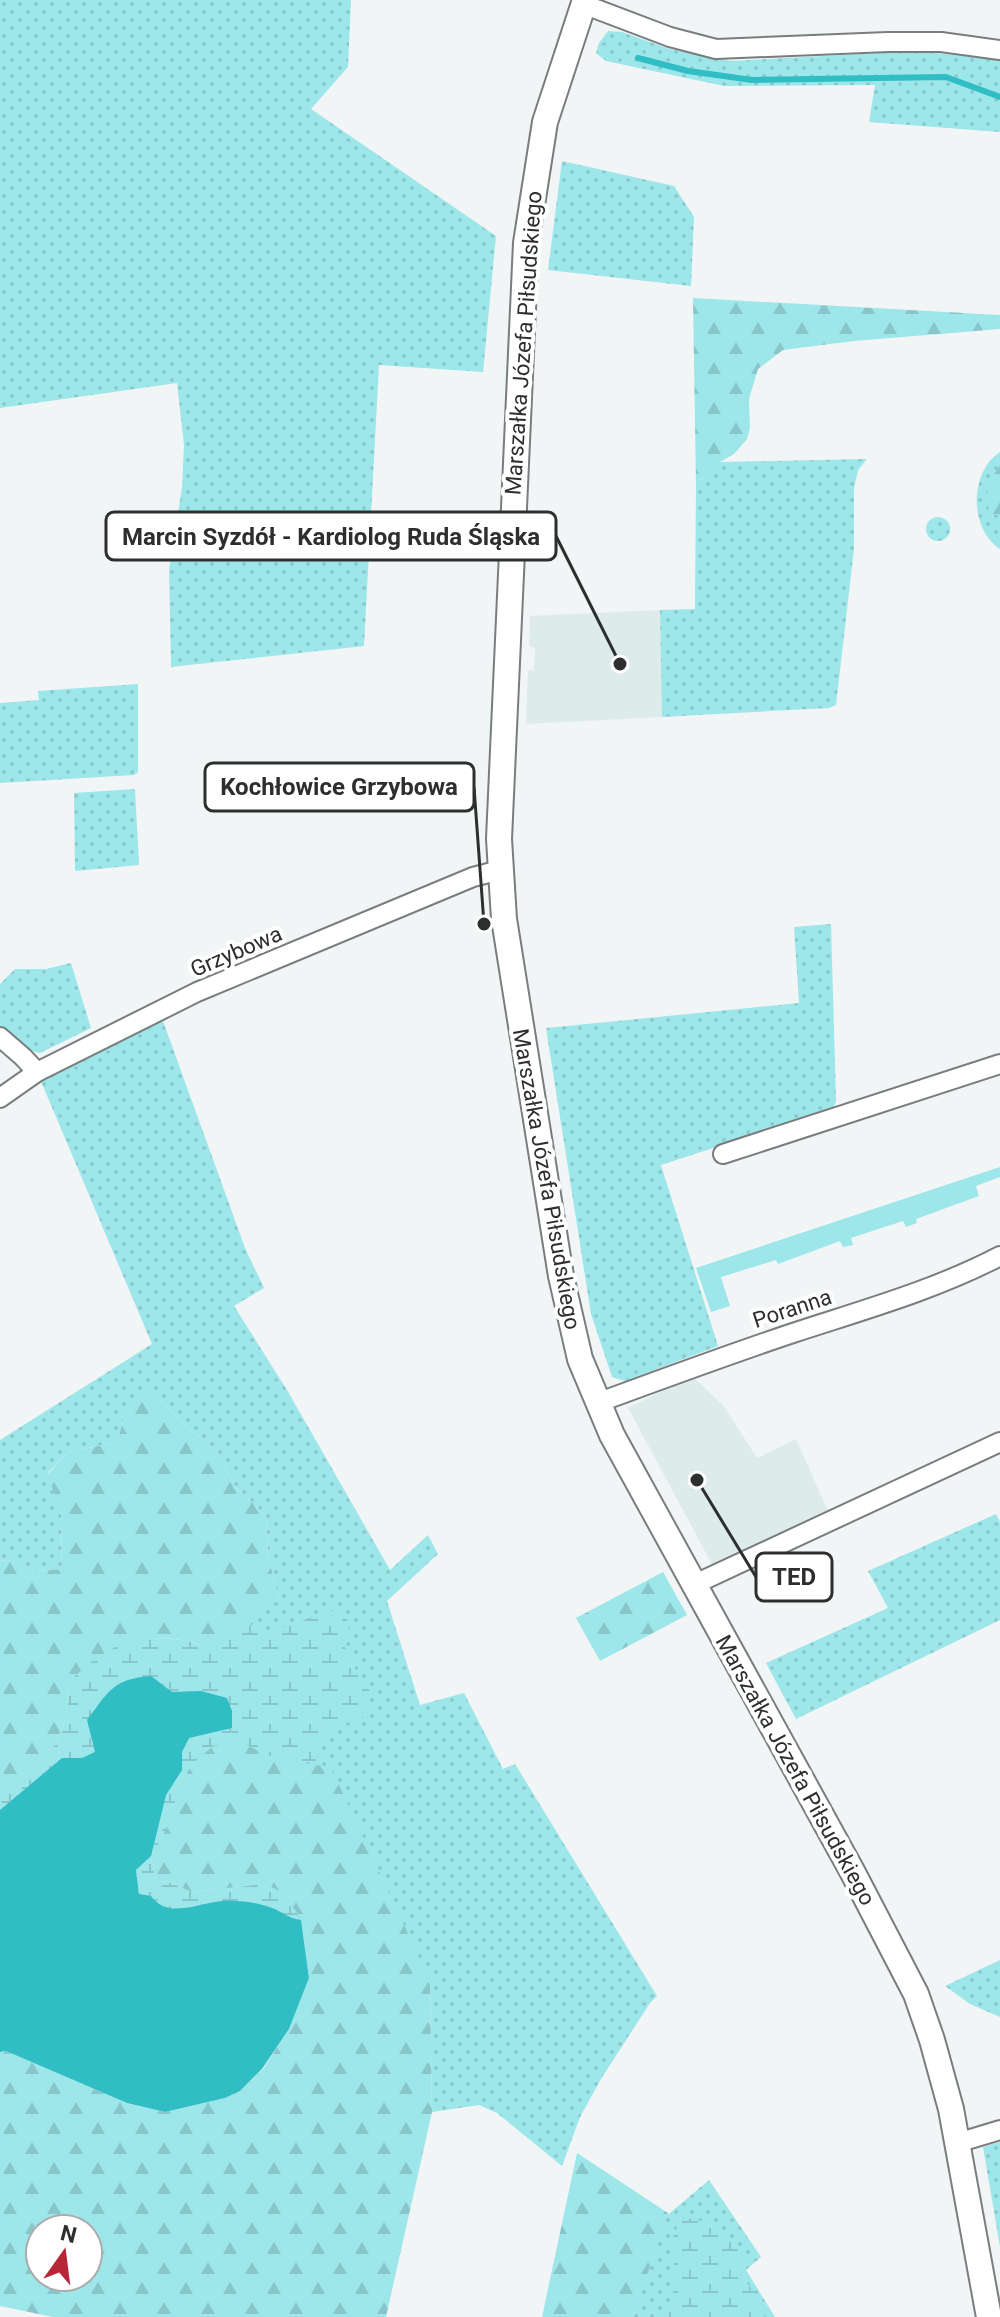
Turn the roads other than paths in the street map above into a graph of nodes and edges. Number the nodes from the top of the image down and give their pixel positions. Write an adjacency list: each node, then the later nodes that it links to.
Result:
1 (584, 2): 2 (street, Marszałka Józefa Piłsudskiego); 3 (street, Marszałka Józefa Piłsudskiego)
2 (1000, 50)
3 (500, 870): 6 (street, Grzybowa); 10 (street, Marszałka Józefa Piłsudskiego)
4 (0, 1037): 6 (street)
5 (1000, 1064): 8 (street)
6 (37, 1072): 7 (street, Grzybowa)
7 (0, 1098)
8 (723, 1154)
9 (1000, 1256): 10 (street, Poranna)
10 (597, 1403): 12 (street, Marszałka Józefa Piłsudskiego)
11 (1000, 1442): 12 (street)
12 (693, 1585): 14 (street, Marszałka Józefa Piłsudskiego)
13 (1000, 2130): 14 (street)
14 (957, 2143): 15 (street, Marszałka Józefa Piłsudskiego)
15 (989, 2317)

